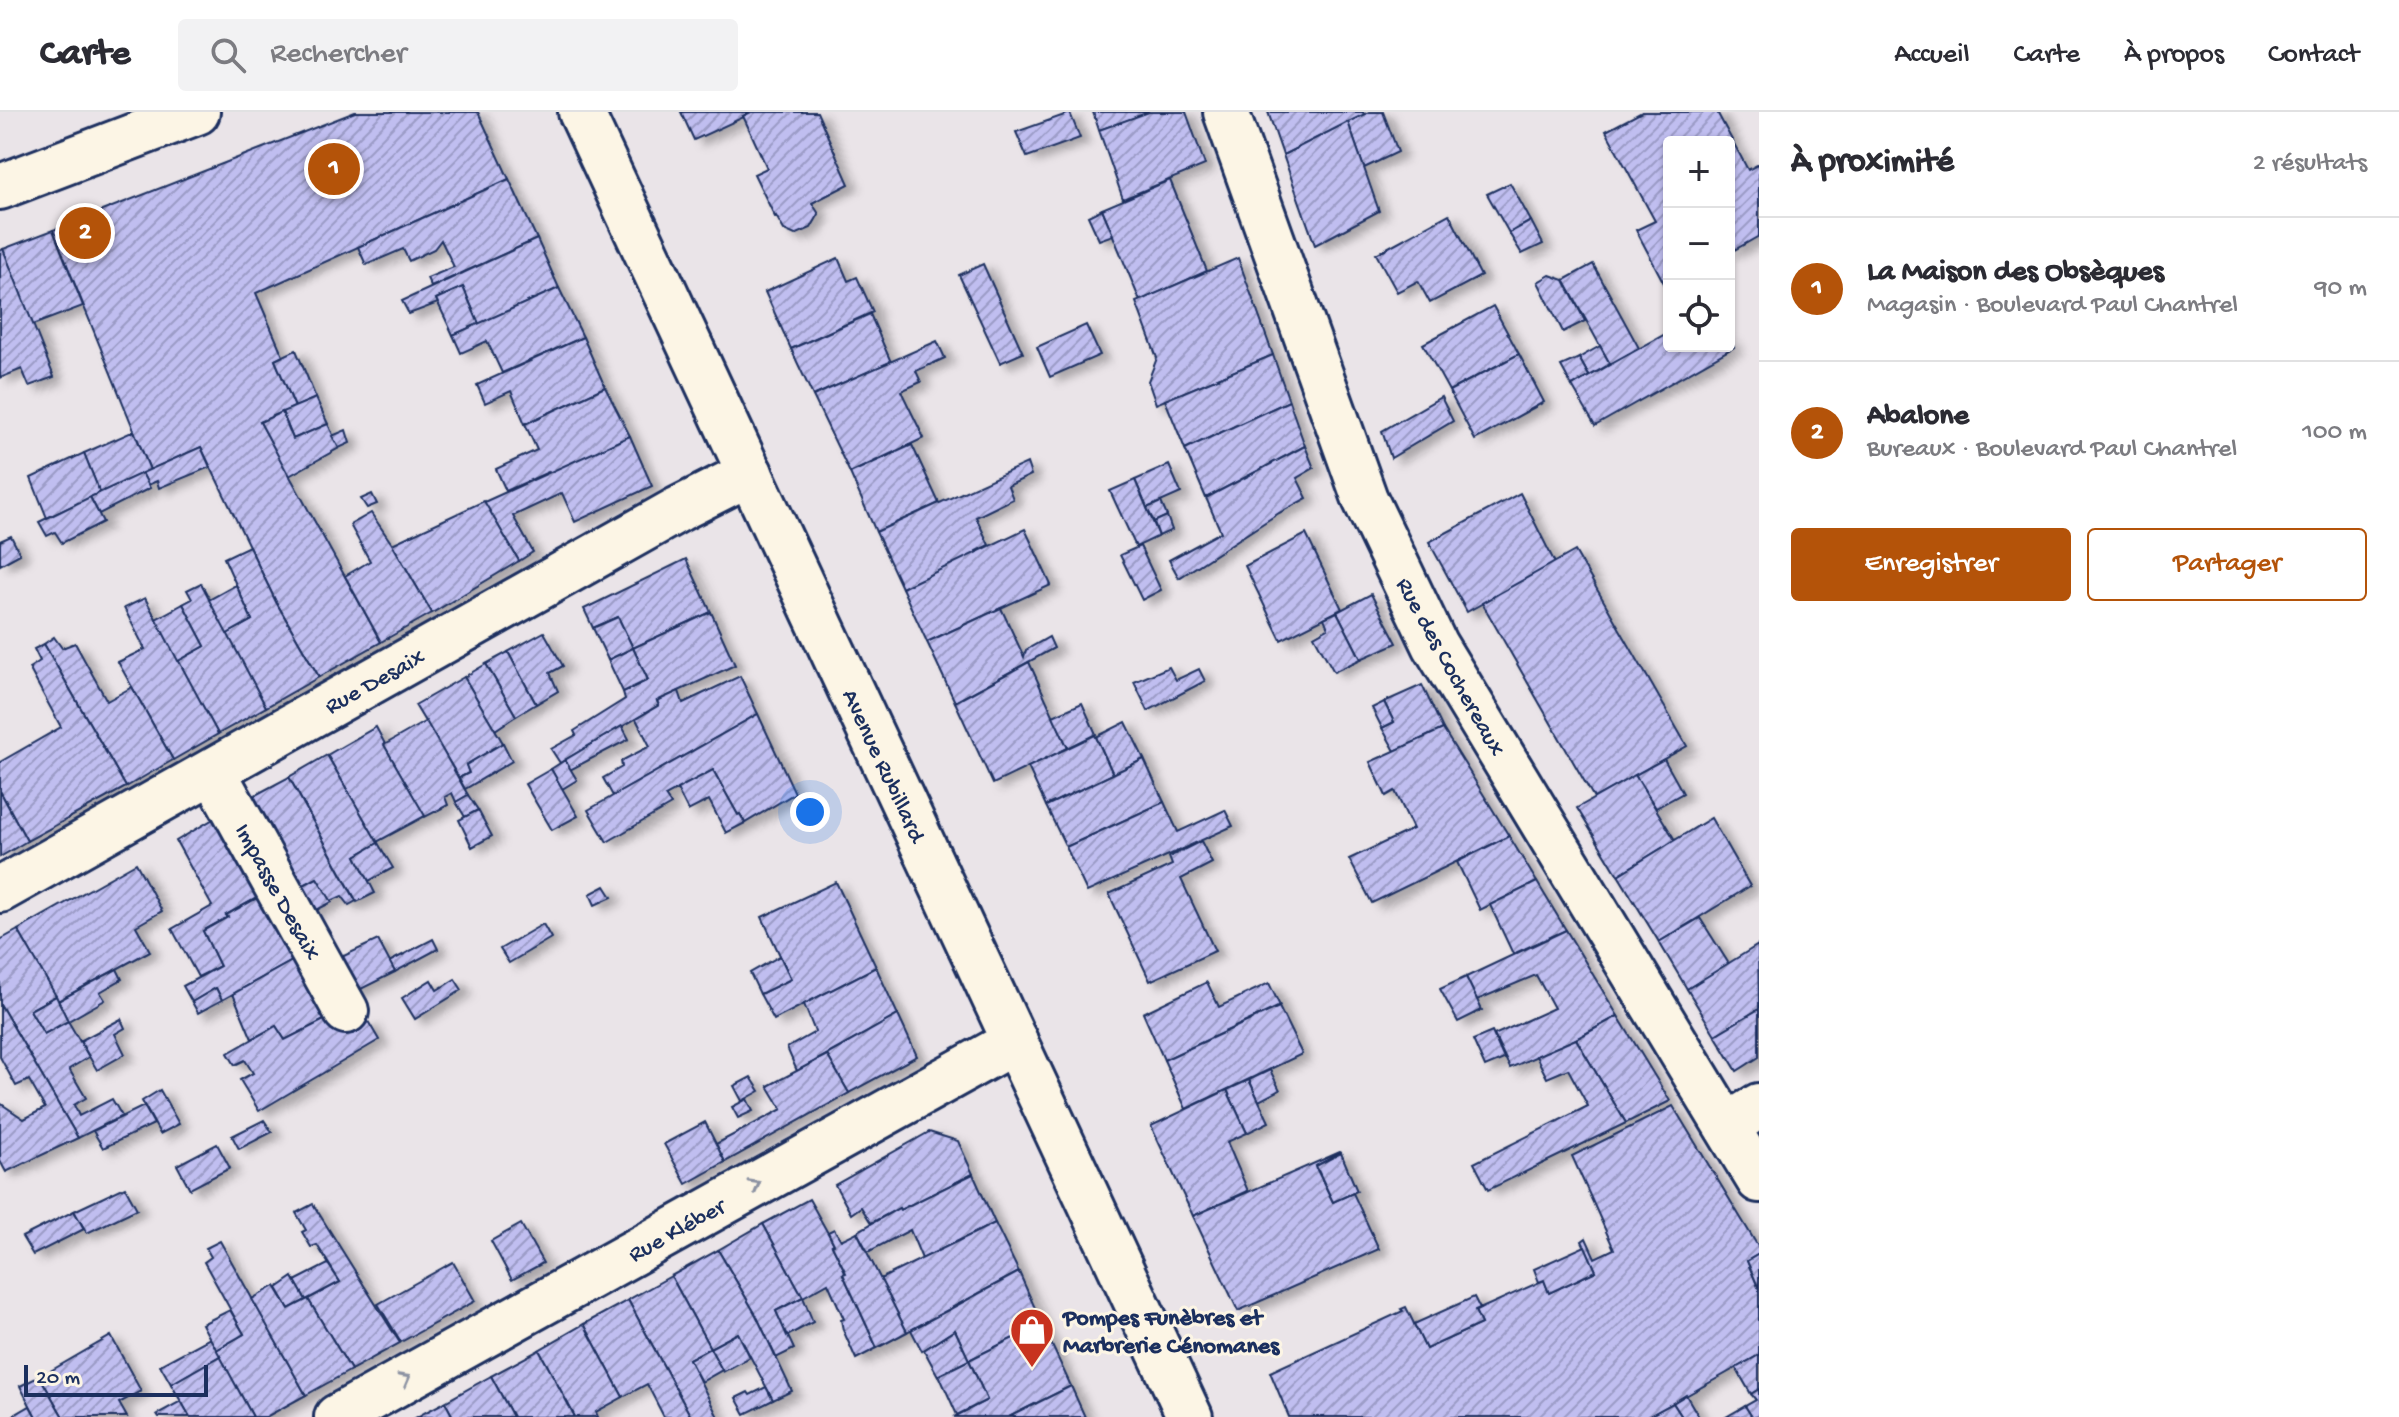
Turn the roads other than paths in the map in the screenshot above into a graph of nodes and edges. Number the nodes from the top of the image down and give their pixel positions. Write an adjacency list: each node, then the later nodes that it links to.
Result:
1 (197, 112): 4 (street)
2 (581, 112): 5 (street, Avenue Rubillard)
3 (1226, 112): 10 (street, Rue des Cochereaux)
4 (0, 187)
5 (750, 473): 6 (street, Rue Desaix); 9 (street, Avenue Rubillard)
6 (213, 771): 7 (street, Rue Desaix); 8 (street, Impasse Desaix)
7 (0, 890)
8 (346, 1011)
9 (1015, 1041): 12 (street, Rue Kléber, one-way to 9); 13 (street, Avenue Rubillard)
10 (1743, 1116): 11 (street, Rue des Cochereaux)
11 (1759, 1180)
12 (337, 1417)
13 (1190, 1417)

